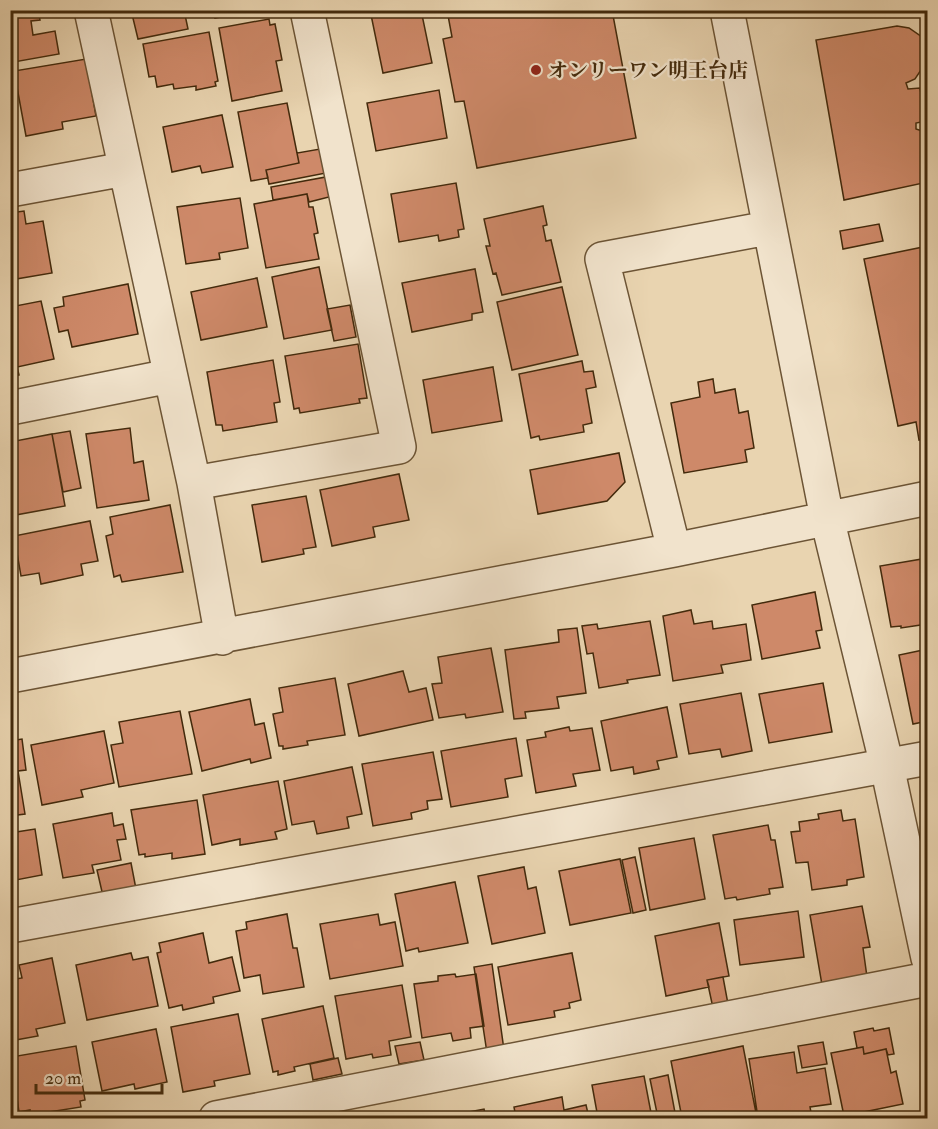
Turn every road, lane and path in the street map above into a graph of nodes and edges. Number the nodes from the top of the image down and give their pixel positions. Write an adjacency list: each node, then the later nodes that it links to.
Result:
1 (91, 10): 4 (street)
2 (307, 10): 9 (street)
3 (727, 10): 6 (street)
4 (125, 169): 5 (street); 7 (street)
5 (10, 190)
6 (768, 228): 11 (street); 12 (street)
7 (170, 376): 8 (street); 9 (street)
8 (10, 408)
9 (194, 483): 13 (street)
10 (927, 498): 11 (street)
11 (827, 518): 12 (street); 16 (street)
12 (674, 550): 13 (street)
13 (222, 638): 14 (street)
14 (10, 676)
15 (927, 758): 16 (street)
16 (887, 766): 17 (street); 18 (street)
17 (10, 926)
18 (927, 958)
19 (927, 979): 20 (street)
20 (216, 1119)

